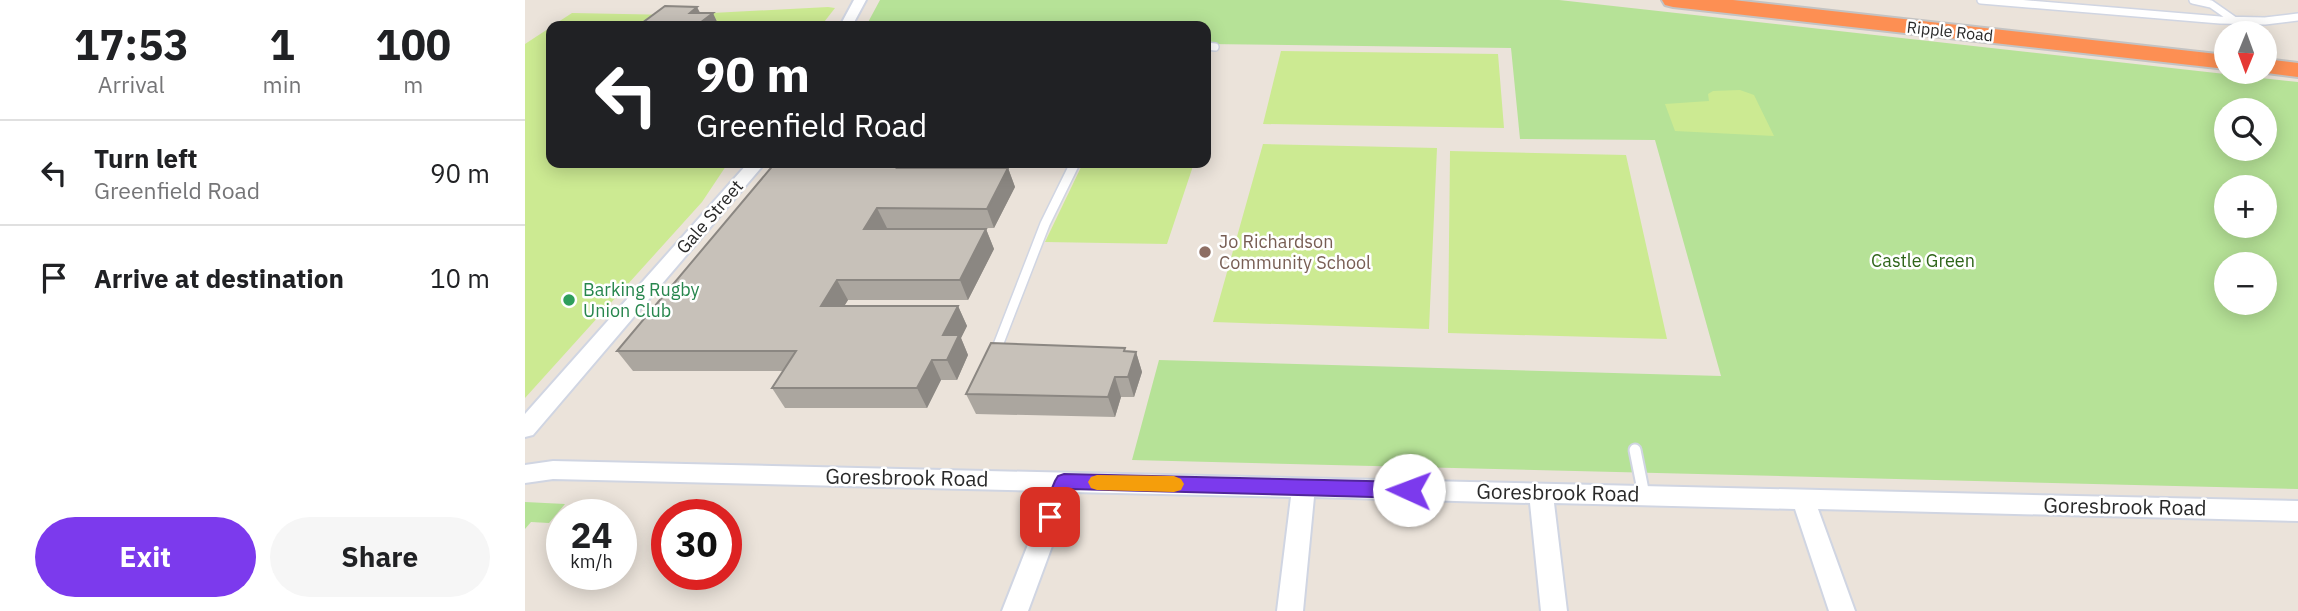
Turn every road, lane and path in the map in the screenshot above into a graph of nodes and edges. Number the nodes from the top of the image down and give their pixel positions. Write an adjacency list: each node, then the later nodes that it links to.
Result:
1 (859, 0): 8 (street)
2 (1673, 0): 14 (highway, Ripple Road)
3 (1796, 0): 9 (highway, Ripple Road)
4 (1981, 0): 7 (lane)
5 (2193, 0): 7 (lane)
6 (2298, 17): 7 (lane)
7 (2234, 20)
8 (848, 21)
9 (2214, 44)
10 (1211, 47): 11 (lane)
11 (1215, 47)
12 (2277, 50): 13 (highway)
13 (2298, 52)
14 (2214, 61)
15 (2277, 67): 16 (highway)
16 (2298, 70)
17 (753, 168): 20 (street, Gale Street)
18 (1073, 168): 19 (lane)
19 (992, 360)
20 (525, 429)
21 (1635, 450): 26 (lane)
22 (525, 474): 23 (street, Goresbrook Road)
23 (1064, 481): 24 (street, Goresbrook Road); 29 (street)
24 (1304, 487): 25 (street, Goresbrook Road); 30 (street)
25 (1541, 493): 26 (street, Goresbrook Road); 31 (street)
26 (1644, 495): 27 (street, Goresbrook Road)
27 (1803, 499): 28 (street, Goresbrook Road); 32 (street)
28 (2298, 511)
29 (1015, 611)
30 (1290, 611)
31 (1554, 611)
32 (1842, 611)

